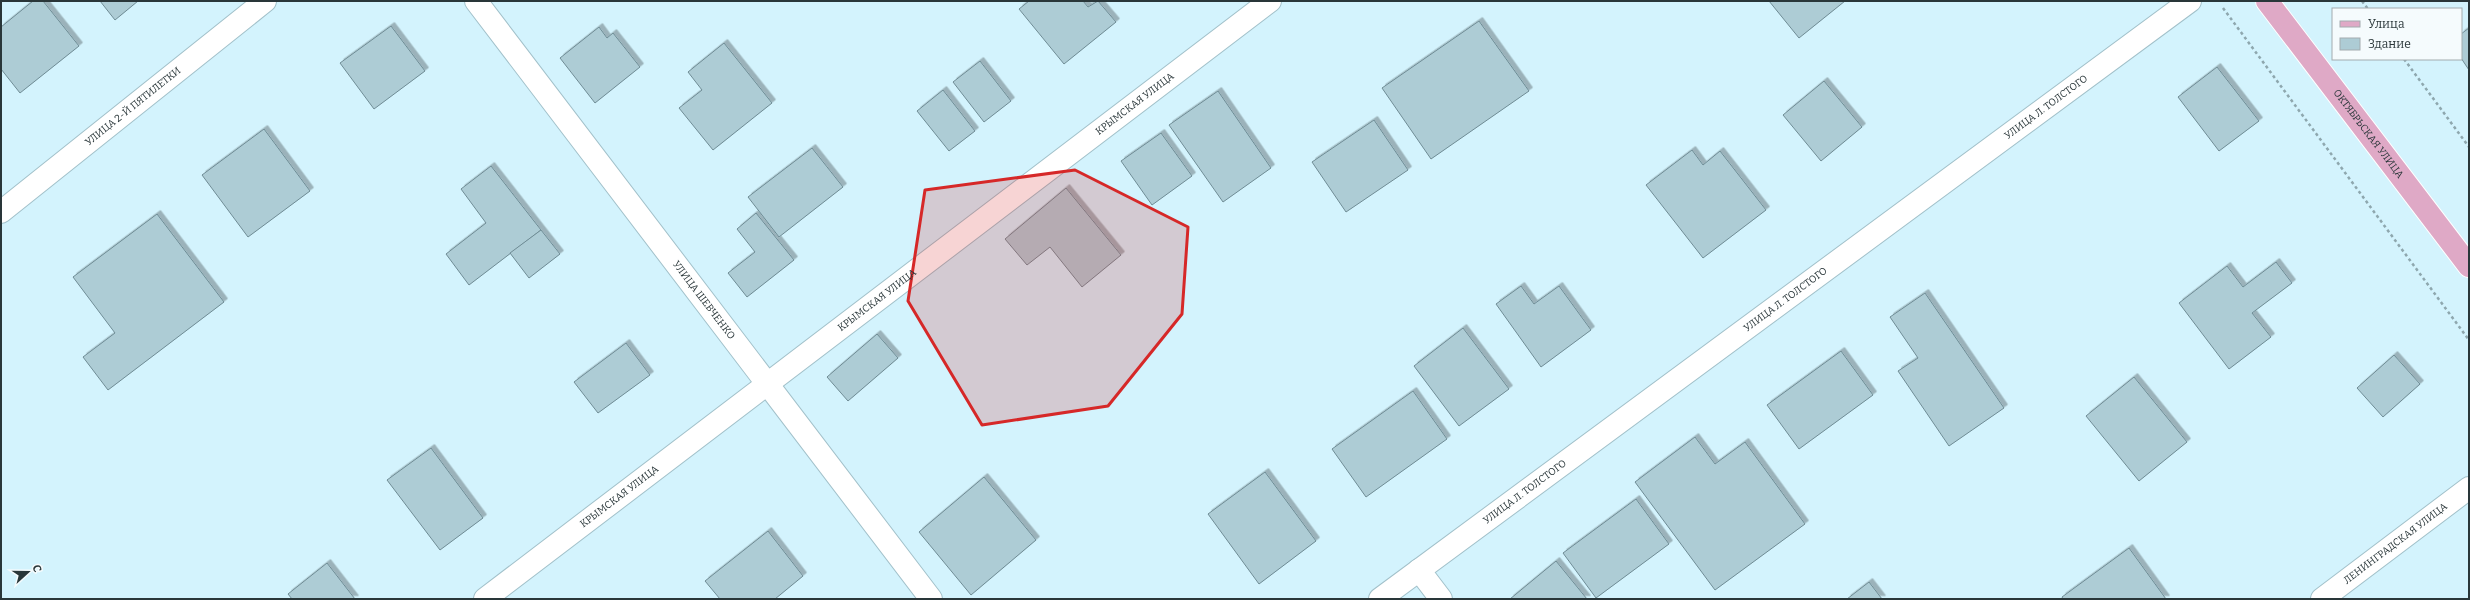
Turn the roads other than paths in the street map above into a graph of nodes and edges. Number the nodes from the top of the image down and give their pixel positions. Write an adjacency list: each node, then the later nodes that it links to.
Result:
1 (266, 1): 6 (street, УЛИЦА 2-Й ПЯТИЛЕТКИ)
2 (476, 1): 8 (street, УЛИЦА ШЕВЧЕНКО)
3 (1270, 1): 8 (street, КРЫМСКАЯ УЛИЦА)
4 (2190, 1): 10 (street, УЛИЦА Л. ТОЛСТОГО)
5 (2267, 1): 7 (main road, ОКТЯБРЬСКАЯ УЛИЦА)
6 (1, 212)
7 (2469, 266)
8 (768, 384): 11 (street, КРЫМСКАЯ УЛИЦА); 12 (street, УЛИЦА ШЕВЧЕНКО)
9 (2469, 488): 15 (street, ЛЕНИНГРАДСКАЯ УЛИЦА)
10 (1419, 570): 13 (street, УЛИЦА Л. ТОЛСТОГО); 14 (street)
11 (485, 599)
12 (931, 599)
13 (1380, 599)
14 (1441, 599)
15 (2322, 599)

